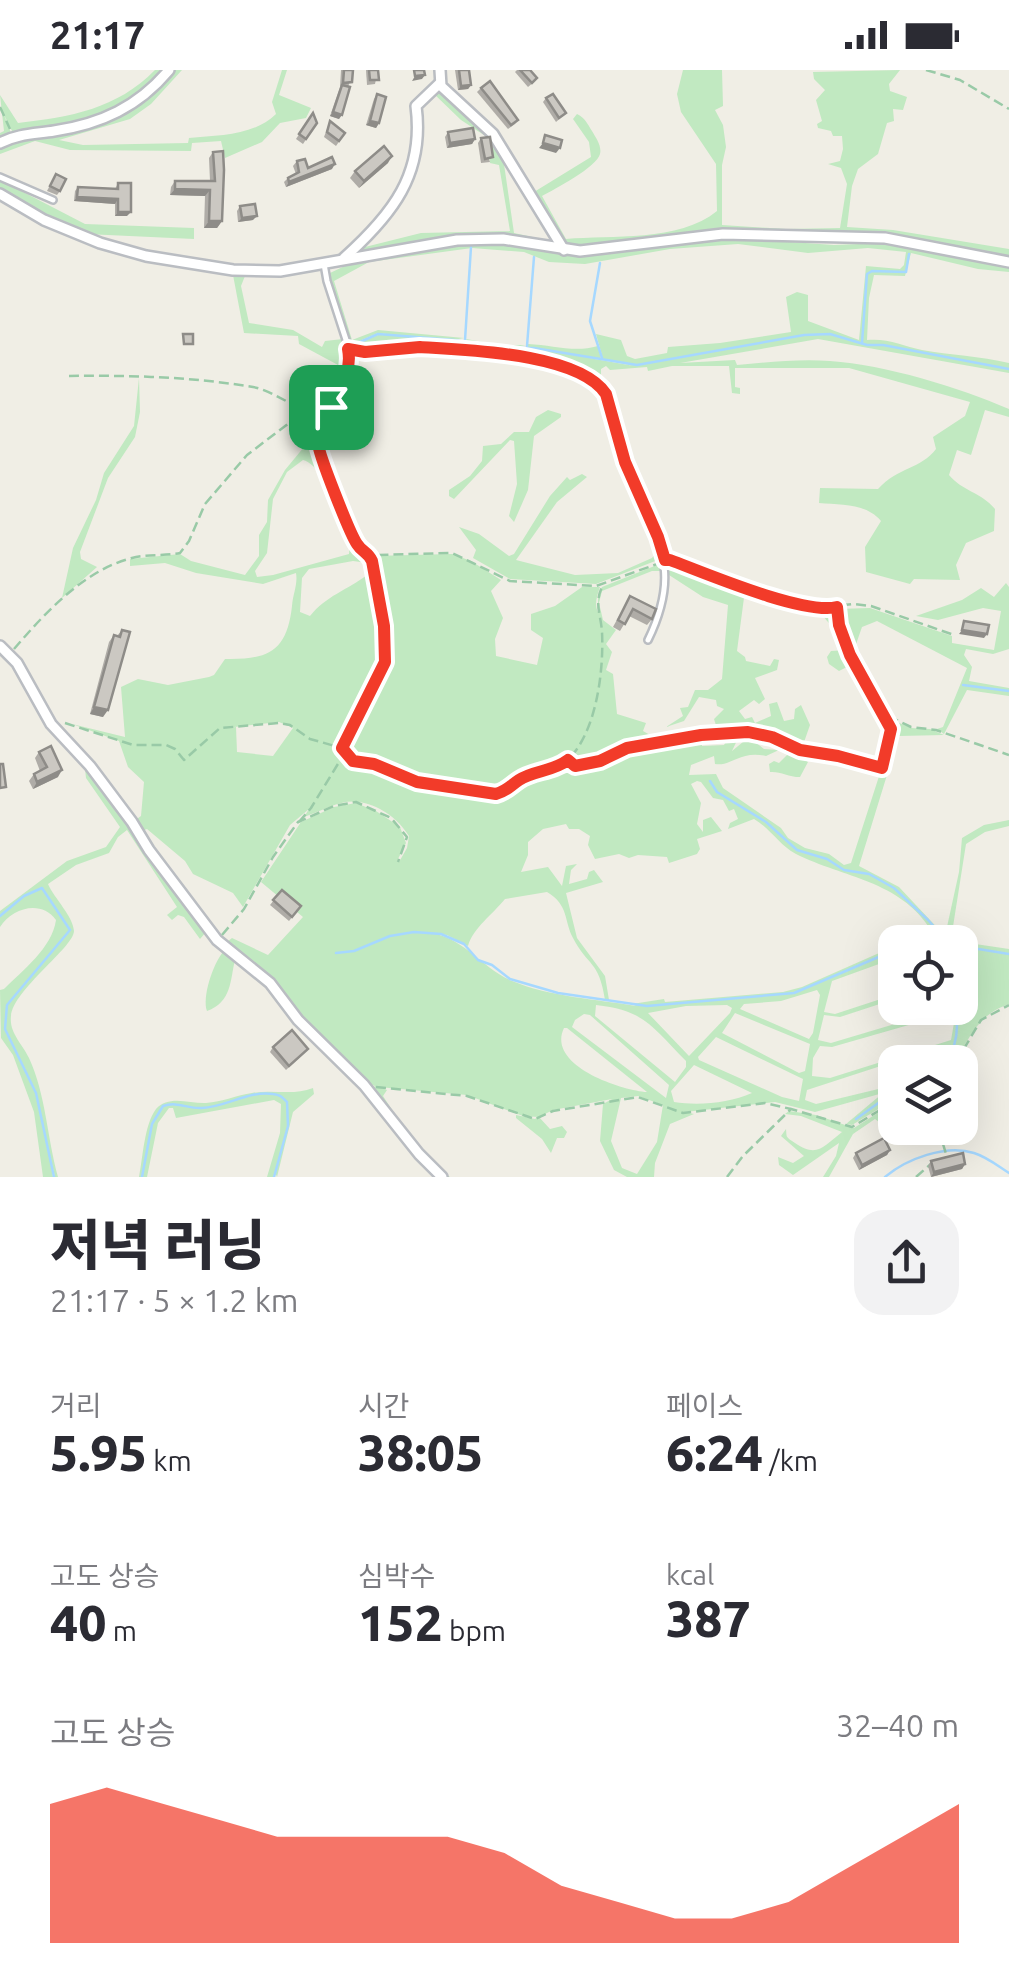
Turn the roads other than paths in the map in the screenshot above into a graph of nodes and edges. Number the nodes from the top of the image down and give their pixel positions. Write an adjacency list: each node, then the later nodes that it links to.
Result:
1 (169, 70): 4 (street)
2 (440, 70): 3 (street)
3 (440, 83): 8 (street); 9 (street)
4 (0, 144)
5 (0, 177): 7 (lane)
6 (0, 194): 11 (street)
7 (53, 200)
8 (564, 250): 9 (street); 10 (street)
9 (343, 259): 11 (street)
10 (1009, 262)
11 (324, 264): 12 (lane)
12 (648, 640)
13 (0, 646): 14 (street)
14 (442, 1177)

